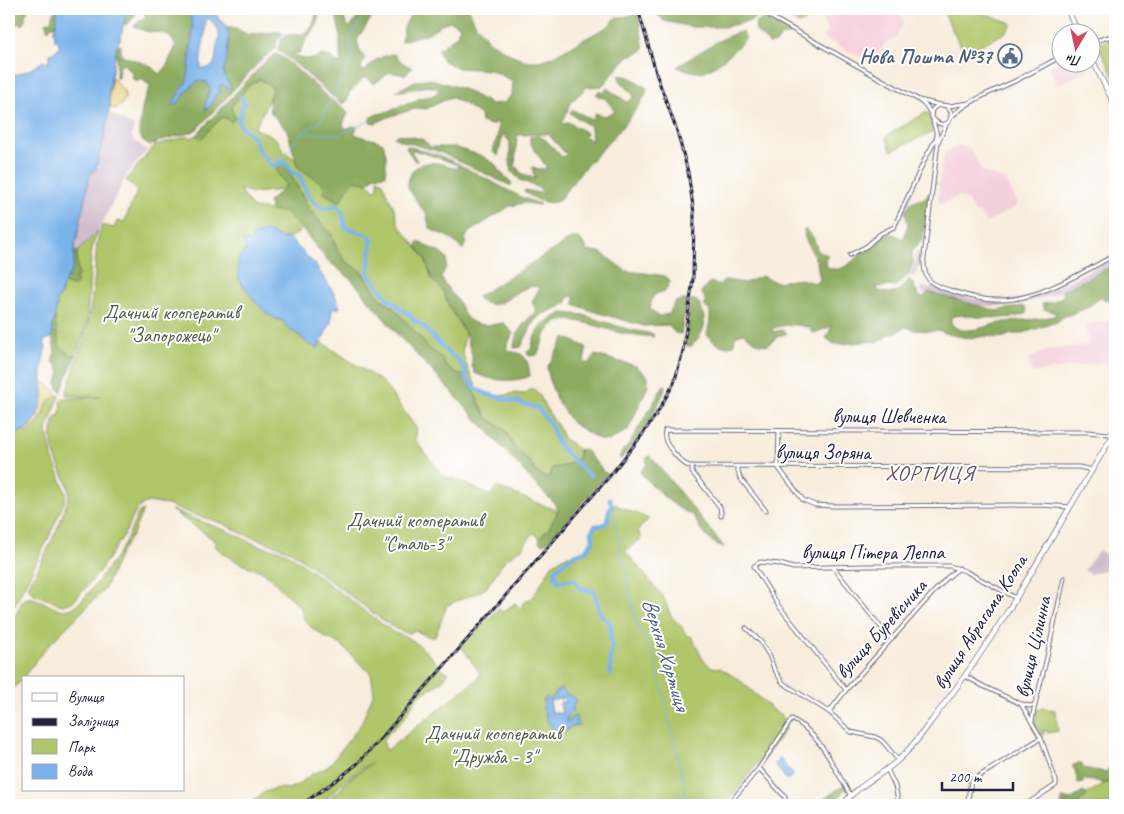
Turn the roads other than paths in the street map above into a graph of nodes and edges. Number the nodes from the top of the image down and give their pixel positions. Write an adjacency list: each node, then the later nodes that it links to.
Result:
1 (1067, 9): 3 (main road)
2 (767, 10): 8 (street)
3 (1073, 22)
4 (1115, 35): 5 (street)
5 (1102, 39)
6 (1052, 61): 9 (street)
7 (1099, 72): 12 (main road)
8 (919, 100): 10 (street); 13 (street)
9 (971, 103): 11 (street); 14 (street)
10 (940, 105): 11 (street); 13 (street)
11 (946, 106): 14 (street)
12 (1115, 106)
13 (932, 117): 15 (street); 16 (street)
14 (951, 117): 15 (street)
15 (947, 123): 17 (street)
16 (937, 137): 17 (street); 18 (street)
17 (938, 142): 19 (street)
18 (850, 255)
19 (1115, 255)
20 (779, 431): 21 (street, вулиця Шевченка); 22 (street, вулиця Шевченка); 23 (street)
21 (1114, 434): 25 (main road, вулиця Абрагама Коопа)
22 (692, 466): 24 (street, вулиця Зоряна); 28 (street)
23 (778, 466): 24 (street, вулиця Зоряна); 25 (street, вулиця Зоряна); 26 (street)
24 (736, 467): 27 (street)
25 (1092, 470): 26 (main road, вулиця Абрагама Коопа)
26 (1070, 507): 32 (main road, вулиця Абрагама Коопа)
27 (766, 511)
28 (721, 516)
29 (834, 566): 30 (street, вулиця Пітера Леппа); 34 (street); 36 (street, вулиця Пітера Леппа)
30 (959, 568): 32 (street, вулиця Пітера Леппа); 34 (street, вулиця Буревісника)
31 (1064, 578): 38 (street, вулиця Цілинна)
32 (1016, 598): 35 (main road, вулиця Абрагама Коопа)
33 (746, 628): 39 (street)
34 (892, 639): 36 (street, вулиця Буревісника)
35 (965, 676): 37 (street); 42 (main road, вулиця Абрагама Коопа)
36 (846, 690): 39 (street, вулиця Буревісника)
37 (1021, 704): 38 (street); 40 (street)
38 (1035, 705): 40 (street, вулиця Цілинна)
39 (829, 712): 42 (street)
40 (1032, 722): 41 (street)
41 (1041, 738): 50 (street); 51 (street)
42 (898, 760): 44 (main road, вулиця Абрагама Коопа)
43 (759, 768): 45 (street); 46 (street); 47 (street)
44 (887, 769): 45 (main road, вулиця Абрагама Коопа); 49 (street)
45 (851, 796): 48 (main road, вулиця Абрагама Коопа)
46 (728, 805)
47 (785, 805)
48 (843, 805)
49 (902, 805)
50 (968, 805)
51 (1025, 805)

